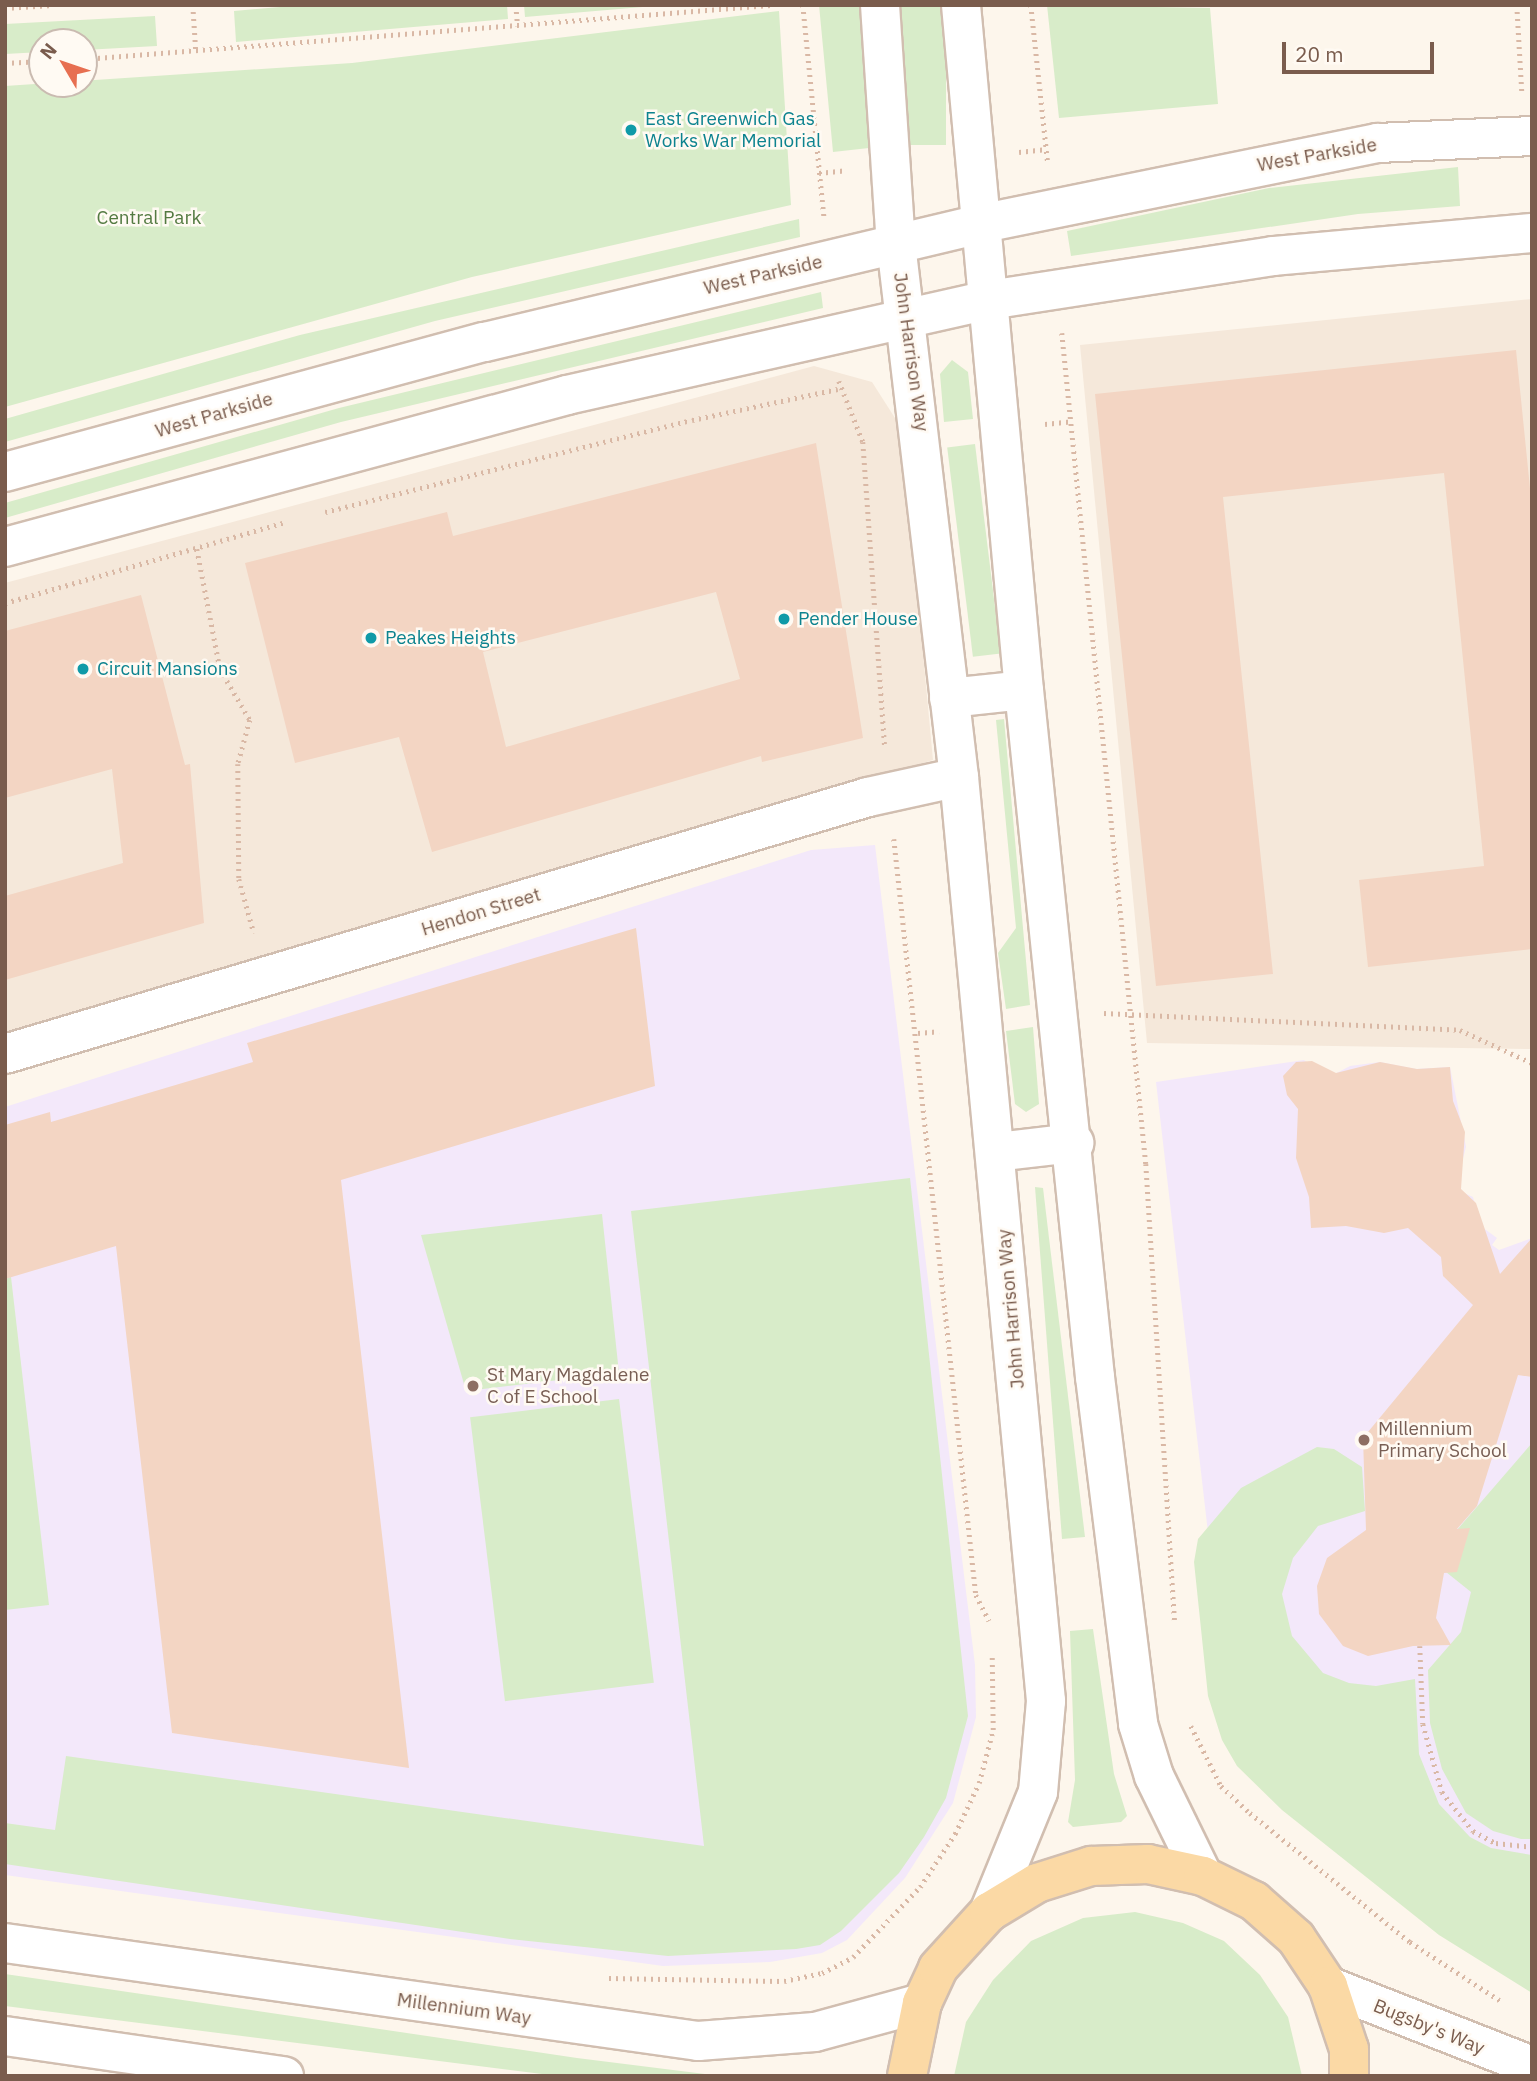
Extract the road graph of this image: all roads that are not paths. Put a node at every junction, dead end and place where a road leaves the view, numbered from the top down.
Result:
1 (880, 5) edge
2 (961, 5) edge
3 (1532, 135) edge
4 (984, 223) junction
5 (1532, 233) edge
6 (896, 244) junction
7 (989, 300) junction
8 (905, 319) junction
9 (5, 472) edge
10 (5, 547) edge
11 (1024, 690) junction
12 (948, 698) junction
13 (959, 777) junction
14 (5, 1054) edge
15 (1074, 1143) junction
16 (996, 1152) junction
17 (1203, 1876) junction
18 (989, 1912) junction
19 (5, 1943) edge
20 (1328, 1986) junction
21 (922, 2003) junction
22 (5, 2036) edge
23 (1532, 2066) edge
24 (284, 2076) edge
25 (907, 2076) edge
26 (1349, 2076) edge

1 - 6 street, John Harrison Way
2 - 4 street
3 - 4 street, West Parkside
4 - 6 street, West Parkside
4 - 7 street
5 - 7 street
6 - 8 street, John Harrison Way
6 - 9 street, West Parkside
7 - 8 street
7 - 11 street
8 - 10 street
8 - 12 street, John Harrison Way
11 - 12 street
11 - 15 street
12 - 13 street, John Harrison Way
13 - 14 street, Hendon Street
13 - 16 street, John Harrison Way
15 - 16 street
15 - 17 street
16 - 18 street, John Harrison Way
17 - 18 main road
17 - 20 main road
18 - 21 main road
19 - 21 street, Millennium Way
20 - 23 street, Bugsby's Way
20 - 26 main road
21 - 25 main road
22 - 24 street

